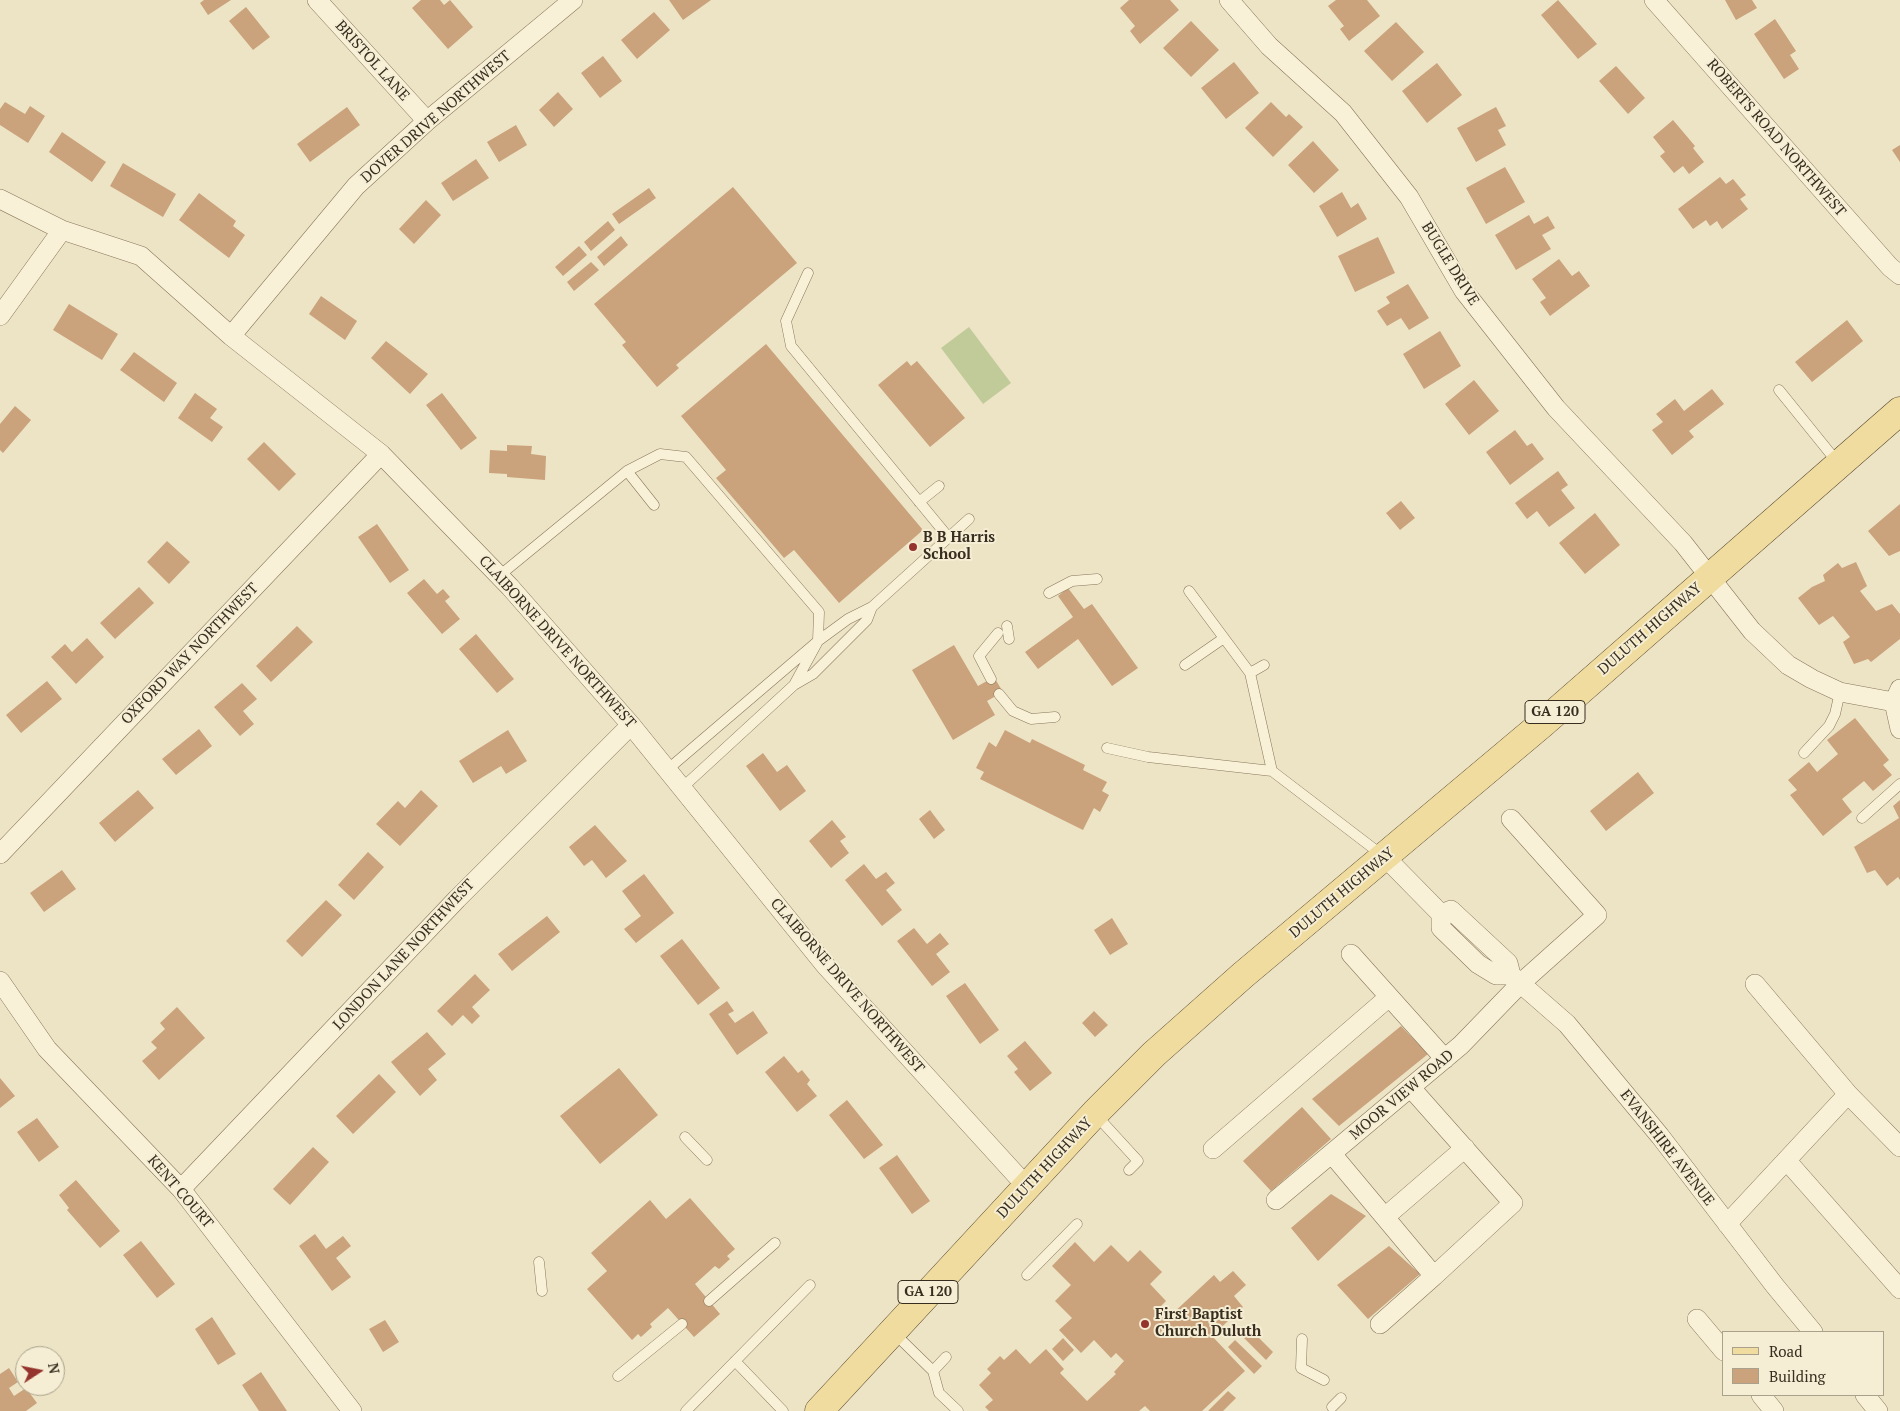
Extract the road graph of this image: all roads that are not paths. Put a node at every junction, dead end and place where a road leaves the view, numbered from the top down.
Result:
1 (317, 0) edge
2 (573, 0) edge
3 (1229, 0) edge
4 (1654, 0) edge
5 (427, 121) junction
6 (0, 199) edge
7 (62, 230) junction
8 (808, 273) dead end
9 (1900, 275) edge
10 (0, 316) edge
11 (231, 336) junction
12 (1779, 390) dead end
13 (1900, 411) edge
14 (381, 454) junction
15 (1838, 464) junction
16 (628, 471) junction
17 (939, 486) dead end
18 (919, 502) junction
19 (654, 505) dead end
20 (970, 519) dead end
21 (949, 538) junction
22 (499, 576) junction
23 (1709, 577) junction
24 (1097, 579) dead end
25 (1049, 593) dead end
26 (1192, 595) dead end
27 (872, 607) junction
28 (1007, 626) dead end
29 (998, 633) dead end
30 (1224, 638) junction
31 (1009, 639) dead end
32 (818, 641) junction
33 (1185, 665) dead end
34 (1264, 665) dead end
35 (1250, 673) junction
36 (991, 679) dead end
37 (794, 685) junction
38 (1840, 692) junction
39 (1000, 694) dead end
40 (1897, 696) edge
41 (1055, 717) dead end
42 (631, 725) junction
43 (1900, 729) edge
44 (1107, 748) dead end
45 (1804, 753) dead end
46 (668, 770) junction
47 (1272, 771) junction
48 (1900, 784) edge
49 (682, 788) junction
50 (1862, 818) dead end
51 (1511, 819) dead end
52 (0, 854) edge
53 (1385, 857) junction
54 (1440, 914) junction
55 (1476, 933) junction
56 (1462, 949) junction
57 (1351, 954) dead end
58 (1516, 979) junction
59 (0, 981) edge
60 (1755, 984) dead end
61 (1389, 997) junction
62 (1445, 1059) junction
63 (1411, 1088) junction
64 (1848, 1094) junction
65 (1095, 1113) junction
66 (685, 1137) dead end
67 (1900, 1147) edge
68 (1213, 1148) dead end
69 (1465, 1148) junction
70 (1332, 1154) junction
71 (707, 1160) dead end
72 (1787, 1162) junction
73 (1129, 1170) dead end
74 (1028, 1188) junction
75 (181, 1189) junction
76 (1276, 1200) dead end
77 (1385, 1217) junction
78 (1077, 1224) dead end
79 (1727, 1224) junction
80 (775, 1242) dead end
81 (539, 1262) dead end
82 (1027, 1275) dead end
83 (1434, 1276) junction
84 (810, 1285) dead end
85 (1900, 1289) edge
86 (542, 1291) dead end
87 (709, 1301) dead end
88 (1697, 1320) dead end
89 (682, 1324) dead end
90 (1380, 1324) dead end
91 (892, 1331) junction
92 (1812, 1331) edge
93 (1302, 1339) dead end
94 (1722, 1349) edge
95 (946, 1358) dead end
96 (734, 1361) junction
97 (933, 1371) junction
98 (618, 1376) dead end
99 (1324, 1380) dead end
100 (1762, 1396) edge
101 (1866, 1396) edge
102 (1341, 1398) dead end
103 (1332, 1407) dead end
104 (352, 1411) edge
105 (686, 1411) edge
106 (783, 1411) edge
107 (819, 1411) edge
108 (958, 1411) edge
109 (1774, 1411) edge
110 (1878, 1411) edge

1 - 5 street, BRISTOL LANE
2 - 5 street, DOVER DRIVE NORTHWEST
3 - 23 street, BUGLE DRIVE
4 - 9 street, ROBERTS ROAD NORTHWEST
5 - 11 street, DOVER DRIVE NORTHWEST
6 - 7 street, CLAIBORNE DRIVE NORTHWEST
7 - 10 street
7 - 11 street, CLAIBORNE DRIVE NORTHWEST
8 - 18 lane
11 - 14 street, CLAIBORNE DRIVE NORTHWEST
12 - 15 lane
13 - 15 main road, DULUTH HIGHWAY / GA 120
14 - 22 street, CLAIBORNE DRIVE NORTHWEST
14 - 52 street, OXFORD WAY NORTHWEST
15 - 23 main road, DULUTH HIGHWAY / GA 120
16 - 19 lane
16 - 22 lane
16 - 32 lane
17 - 18 lane
18 - 21 lane
20 - 21 lane
21 - 27 lane
22 - 42 street, CLAIBORNE DRIVE NORTHWEST
23 - 38 street, BUGLE DRIVE
23 - 53 main road, DULUTH HIGHWAY / GA 120
24 - 25 lane
26 - 30 lane
27 - 32 lane
27 - 37 lane
28 - 31 lane
29 - 36 lane
30 - 33 lane
30 - 35 lane
32 - 37 lane
32 - 46 lane
34 - 35 lane
35 - 47 lane
37 - 49 lane
38 - 40 street, BUGLE DRIVE
38 - 45 lane
39 - 41 lane
40 - 43 street
42 - 46 street, CLAIBORNE DRIVE NORTHWEST
42 - 75 street, LONDON LANE NORTHWEST
44 - 47 lane
46 - 49 street, CLAIBORNE DRIVE NORTHWEST
47 - 53 lane
48 - 50 lane
49 - 74 street, CLAIBORNE DRIVE NORTHWEST
51 - 58 street, MOOR VIEW ROAD
53 - 54 street, EVANSHIRE AVENUE
53 - 65 main road, DULUTH HIGHWAY / GA 120
54 - 55 street, EVANSHIRE AVENUE
54 - 56 street, EVANSHIRE AVENUE
55 - 56 street
55 - 58 street, EVANSHIRE AVENUE
56 - 58 street, EVANSHIRE AVENUE
57 - 61 street
58 - 62 street, MOOR VIEW ROAD
58 - 79 street, EVANSHIRE AVENUE
59 - 75 street, KENT COURT
60 - 64 street
61 - 62 street
61 - 68 street
62 - 63 street, MOOR VIEW ROAD
63 - 69 street
63 - 70 street, MOOR VIEW ROAD
64 - 67 street
64 - 72 street
65 - 73 lane
65 - 74 main road, DULUTH HIGHWAY / GA 120
66 - 71 lane
69 - 77 street
69 - 83 street
70 - 76 street, MOOR VIEW ROAD
70 - 77 street
72 - 79 street
72 - 85 street
74 - 91 main road, DULUTH HIGHWAY / GA 120
75 - 104 street, KENT COURT
77 - 83 street
78 - 82 lane
79 - 92 street, EVANSHIRE AVENUE
80 - 87 lane
81 - 86 lane
83 - 90 street
84 - 96 lane
88 - 94 street
89 - 98 lane
91 - 97 lane
91 - 107 main road, DULUTH HIGHWAY / GA 120
93 - 99 lane
95 - 97 lane
96 - 105 lane
96 - 106 lane
97 - 108 lane
100 - 109 street
101 - 110 street
102 - 103 lane

